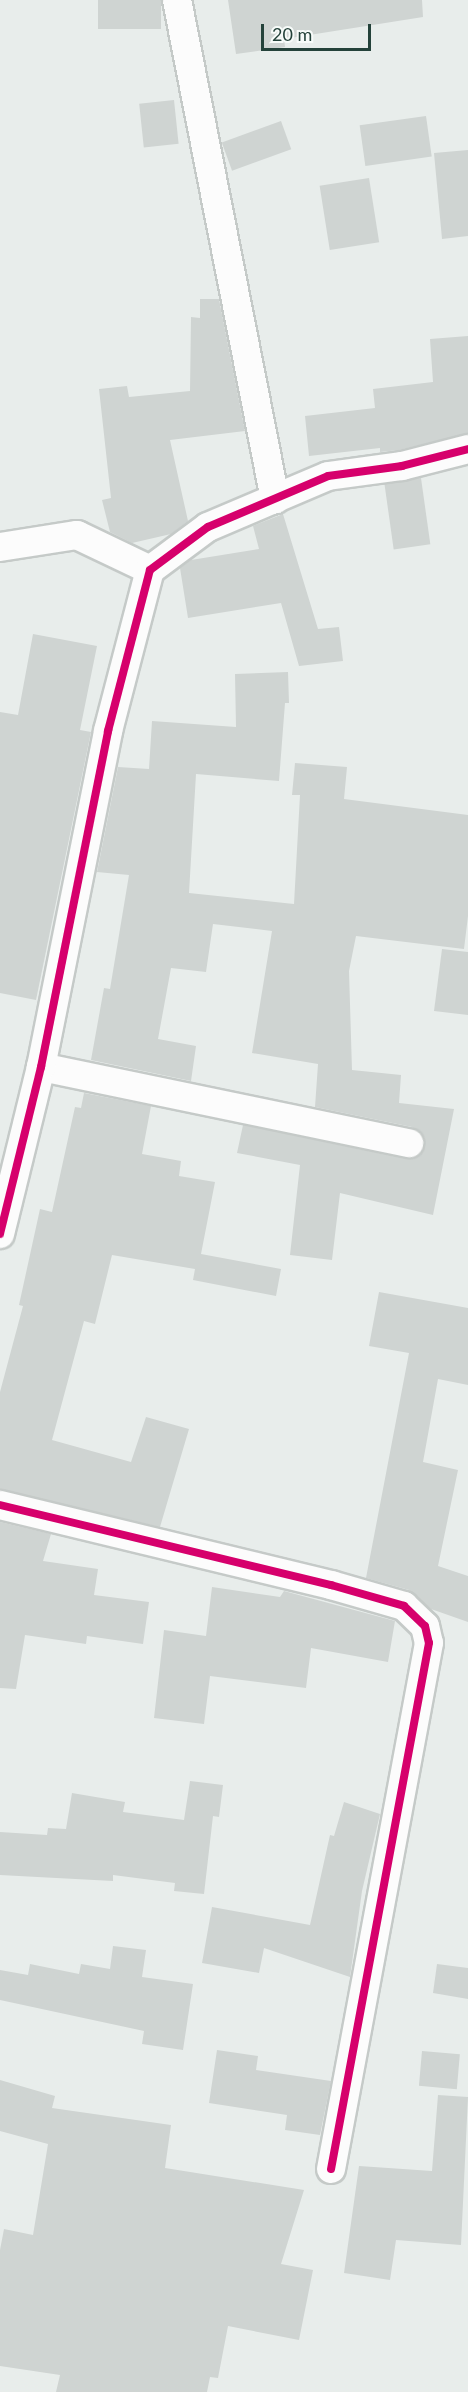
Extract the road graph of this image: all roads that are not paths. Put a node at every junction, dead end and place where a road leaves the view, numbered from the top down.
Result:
1 (177, 0) edge
2 (468, 449) edge
3 (275, 499) junction
4 (0, 546) edge
5 (150, 570) junction
6 (41, 1067) junction
7 (409, 1143) dead end
8 (0, 1234) edge
9 (0, 1505) edge
10 (331, 2169) dead end

1 - 3 street
2 - 3 street
3 - 5 street
4 - 5 street
5 - 6 street
6 - 7 street
6 - 8 street
9 - 10 street

